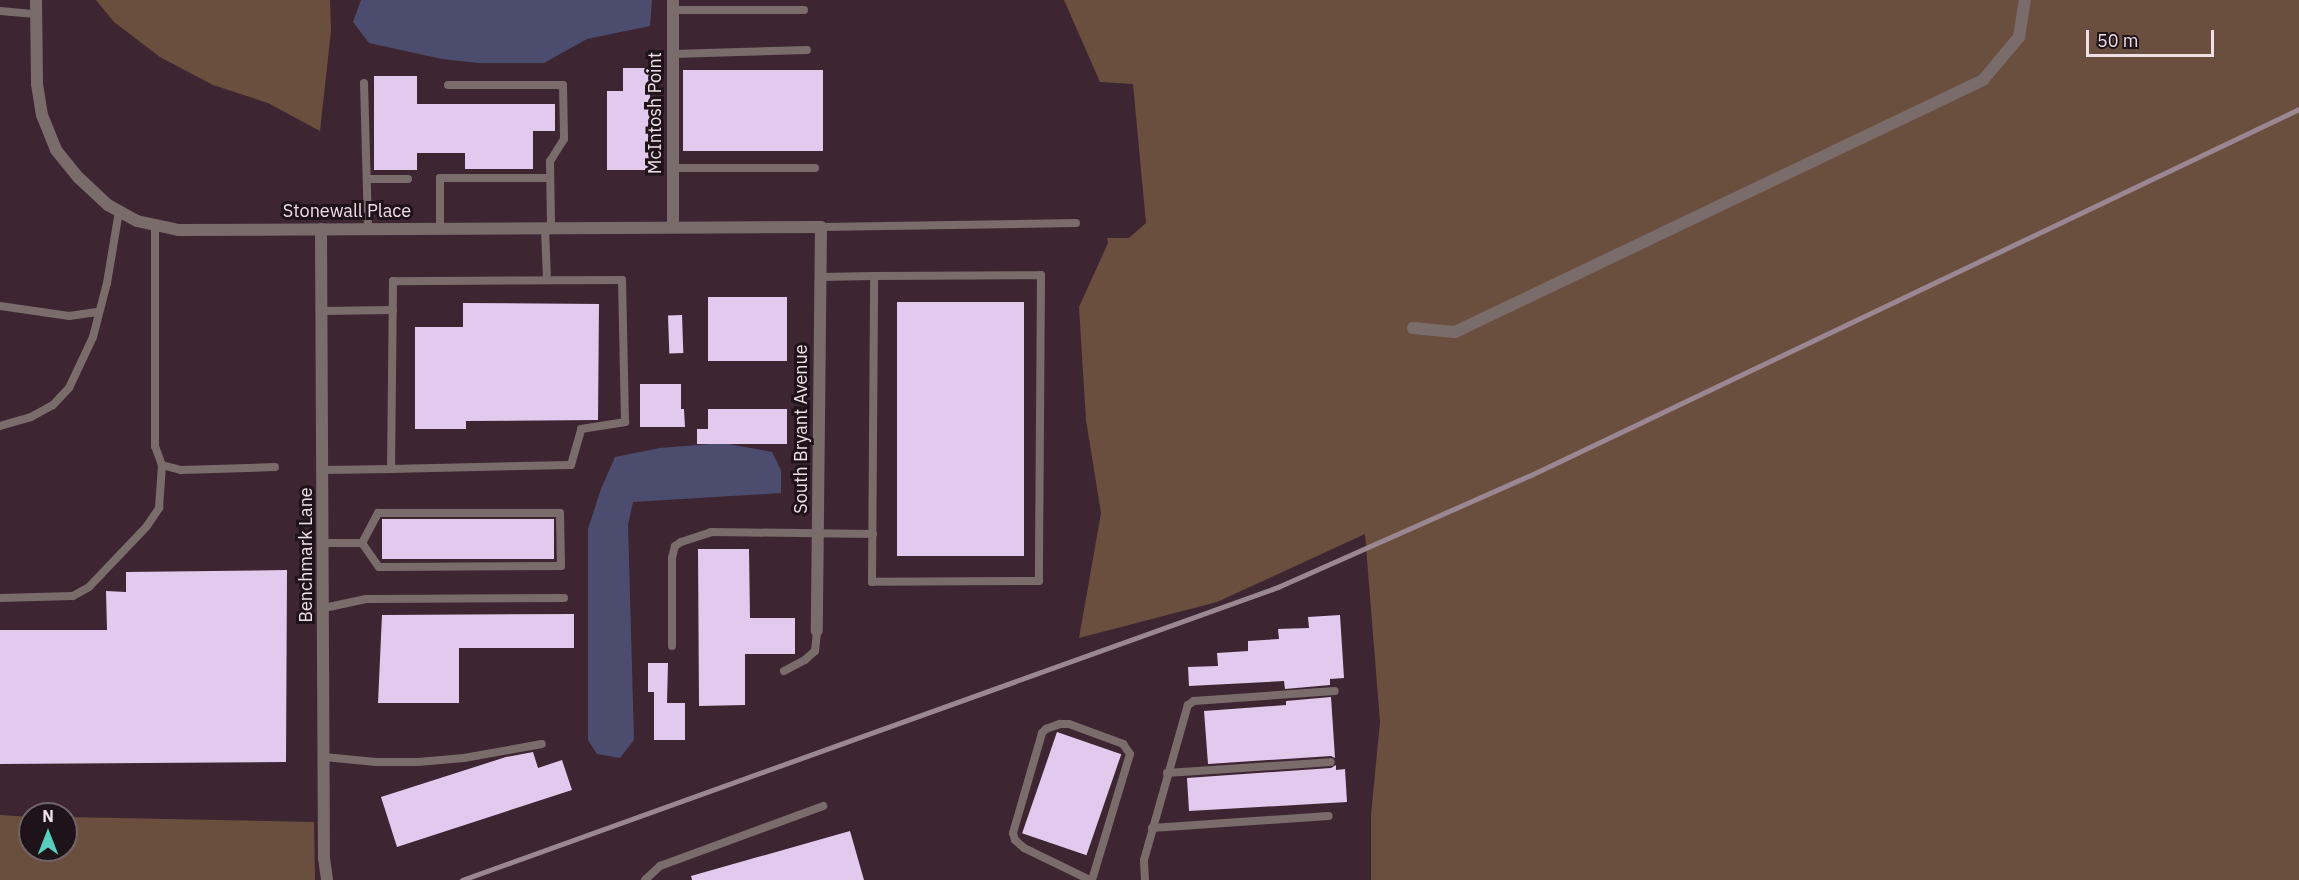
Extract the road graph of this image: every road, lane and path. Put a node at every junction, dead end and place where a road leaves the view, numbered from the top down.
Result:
1 (36, 0) edge
2 (2025, 0) edge
3 (673, 5) edge
4 (804, 10) dead end
5 (0, 11) edge
6 (36, 14) junction
7 (807, 50) dead end
8 (673, 54) junction
9 (364, 83) dead end
10 (448, 85) dead end
11 (673, 168) junction
12 (815, 168) dead end
13 (550, 178) junction
14 (367, 179) junction
15 (408, 179) dead end
16 (119, 211) junction
17 (1076, 223) dead end
18 (155, 225) junction
19 (673, 226) junction
20 (821, 227) junction
21 (440, 228) junction
22 (548, 228) junction
23 (321, 229) junction
24 (368, 229) junction
25 (874, 276) junction
26 (820, 277) junction
27 (547, 280) junction
28 (0, 306) edge
29 (393, 310) junction
30 (322, 311) junction
31 (99, 312) junction
32 (1413, 328) dead end
33 (0, 426) edge
34 (162, 465) junction
35 (275, 467) dead end
36 (391, 469) junction
37 (324, 470) junction
38 (873, 534) junction
39 (818, 535) junction
40 (324, 543) junction
41 (362, 543) junction
42 (0, 598) edge
43 (564, 598) dead end
44 (324, 608) junction
45 (817, 631) joint
46 (672, 646) dead end
47 (784, 671) dead end
48 (1335, 691) dead end
49 (542, 744) dead end
50 (324, 757) junction
51 (1331, 762) dead end
52 (1167, 773) junction
53 (823, 806) dead end
54 (1329, 816) dead end
55 (1152, 828) junction
56 (327, 880) edge
57 (645, 880) edge
58 (1091, 880) edge
59 (1145, 880) edge

1 - 6 street, Stonewall Place
2 - 32 street
3 - 4 lane
3 - 8 street, McIntosh Point
5 - 6 lane
6 - 16 street, Stonewall Place
7 - 8 lane
8 - 11 street, McIntosh Point
9 - 14 lane
10 - 13 lane
11 - 12 lane
11 - 19 street, McIntosh Point
13 - 21 lane
13 - 22 lane
14 - 15 lane
14 - 24 lane
16 - 18 street, Stonewall Place
16 - 31 lane
17 - 20 lane
18 - 23 street, Stonewall Place
18 - 34 lane
19 - 20 street, Stonewall Place
19 - 22 street, Stonewall Place
20 - 26 street, South Bryant Avenue
21 - 22 street, Stonewall Place
21 - 24 street, Stonewall Place
22 - 27 lane
23 - 24 street, Stonewall Place
23 - 30 street, Benchmark Lane
25 - 26 lane
25 - 38 lane
25 - 38 lane
26 - 39 street, South Bryant Avenue
27 - 29 lane
27 - 36 lane
28 - 31 lane
29 - 30 lane
29 - 36 lane
30 - 37 street, Benchmark Lane
31 - 33 lane
34 - 35 lane
34 - 42 lane
36 - 37 lane
37 - 40 street, Benchmark Lane
38 - 39 lane
39 - 45 street, South Bryant Avenue
39 - 46 lane
40 - 41 lane
40 - 44 street, Benchmark Lane
41 - 41 lane
43 - 44 lane
44 - 50 street, Benchmark Lane
45 - 47 lane
48 - 52 lane
49 - 50 lane
50 - 56 street, Benchmark Lane
51 - 52 lane
52 - 55 lane
53 - 57 lane
54 - 55 lane
55 - 59 lane
58 - 58 lane

